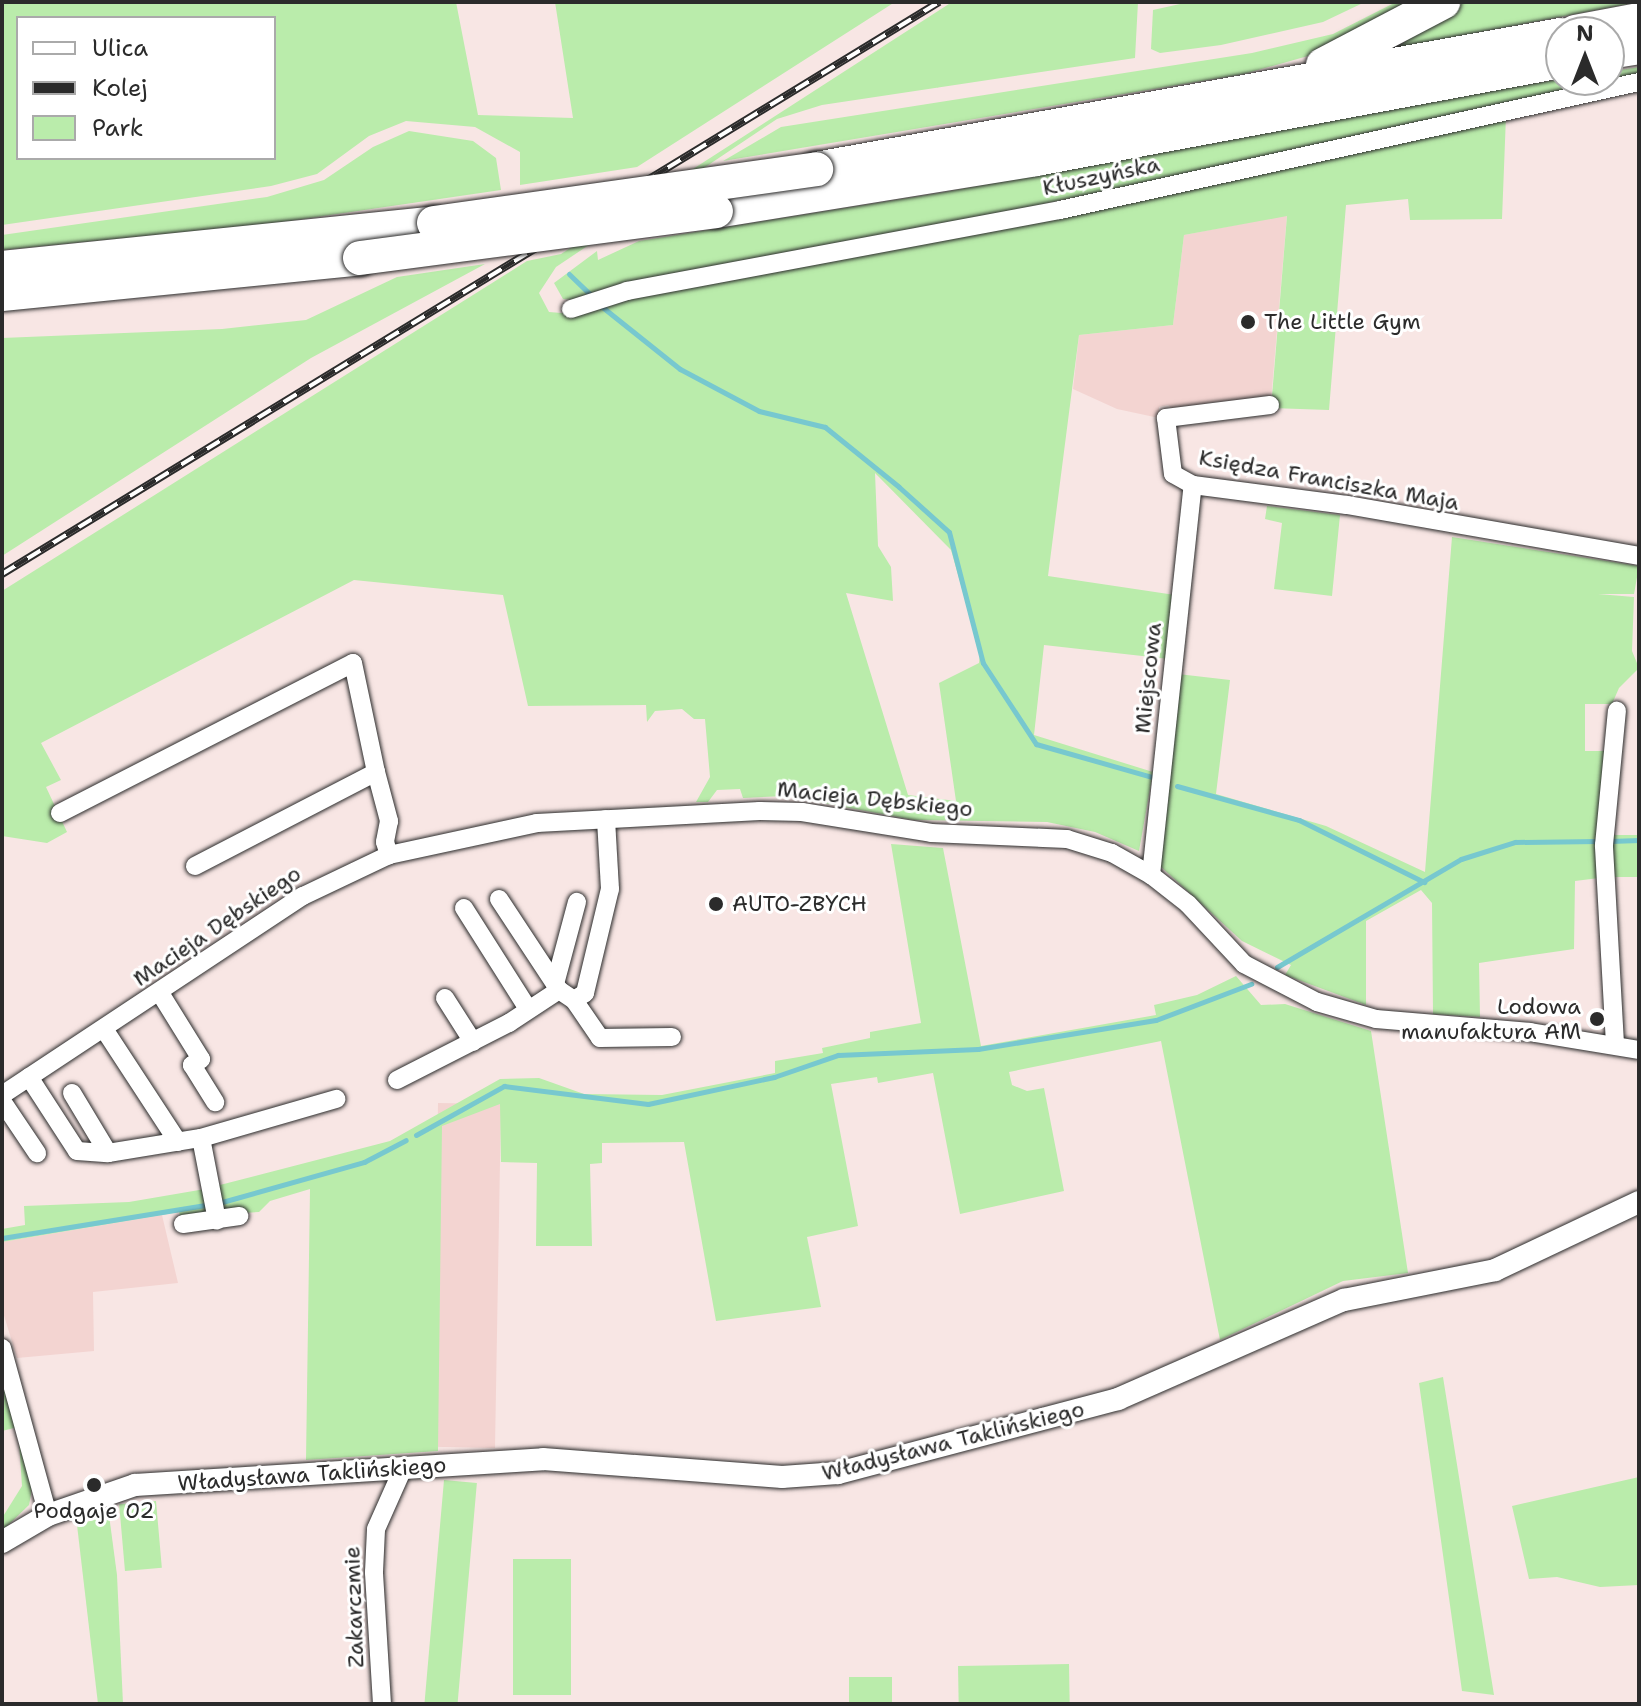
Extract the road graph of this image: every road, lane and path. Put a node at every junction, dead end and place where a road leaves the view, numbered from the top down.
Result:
1 (1443, 2) edge
2 (1545, 38) edge
3 (1545, 64) edge
4 (1639, 82) edge
5 (1235, 95) junction
6 (2, 268) edge
7 (2, 294) edge
8 (571, 309) dead end
9 (1270, 405) dead end
10 (1193, 485) junction
11 (1639, 556) edge
12 (1617, 711) dead end
13 (376, 772) junction
14 (60, 813) dead end
15 (606, 819) junction
16 (389, 855) junction
17 (195, 866) dead end
18 (1151, 875) junction
19 (499, 899) dead end
20 (577, 902) dead end
21 (464, 908) dead end
22 (563, 991) junction
23 (160, 993) junction
24 (445, 998) dead end
25 (528, 1009) junction
26 (104, 1029) junction
27 (672, 1037) dead end
28 (473, 1042) junction
29 (1615, 1044) junction
30 (1639, 1050) edge
31 (29, 1077) junction
32 (397, 1080) dead end
33 (72, 1093) dead end
34 (2, 1098) edge
35 (336, 1099) dead end
36 (215, 1102) dead end
37 (201, 1138) junction
38 (178, 1142) junction
39 (37, 1153) dead end
40 (108, 1153) junction
41 (1639, 1202) edge
42 (239, 1216) dead end
43 (217, 1220) junction
44 (183, 1224) dead end
45 (2, 1348) edge
46 (404, 1466) junction
47 (48, 1515) junction
48 (2, 1542) edge
49 (382, 1704) edge

1 - 5 highway
2 - 5 highway
3 - 7 highway, bridge
4 - 8 street, Kłuszyńska
5 - 6 highway, bridge
9 - 10 street, Księdza Franciszka Maja
10 - 11 street, Księdza Franciszka Maja
10 - 18 street, Miejscowa
12 - 29 street
13 - 14 street
13 - 16 street
13 - 17 street
15 - 16 street, Macieja Dębskiego
15 - 18 street, Macieja Dębskiego
15 - 22 street
16 - 23 street, Macieja Dębskiego
18 - 29 street, Macieja Dębskiego
19 - 22 street
20 - 22 street
21 - 25 street
22 - 25 street
22 - 27 street
23 - 26 street, Macieja Dębskiego
23 - 36 street
24 - 28 street
25 - 28 street
26 - 31 street, Macieja Dębskiego
26 - 38 street
28 - 32 street
29 - 30 street, Macieja Dębskiego
31 - 34 street, Macieja Dębskiego
31 - 40 street
33 - 40 street
34 - 39 street
35 - 37 street
37 - 38 street
37 - 43 street
38 - 40 street
41 - 46 street, Władysława Taklińskiego
42 - 43 street
43 - 44 street
45 - 47 street
46 - 47 street, Władysława Taklińskiego
46 - 49 street, Zakarczmie
47 - 48 street, Władysława Taklińskiego

